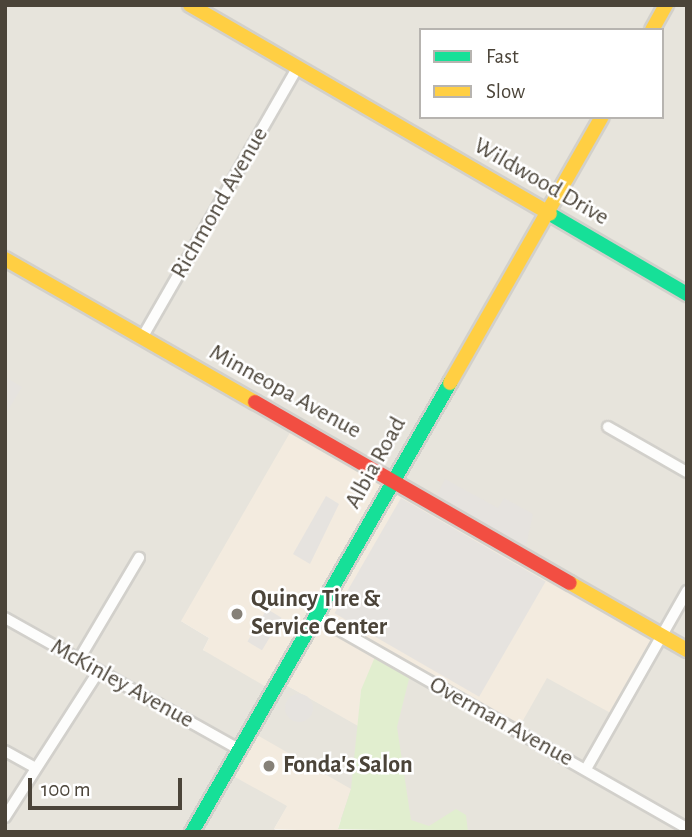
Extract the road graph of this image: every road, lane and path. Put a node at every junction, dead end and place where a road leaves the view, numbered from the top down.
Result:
1 (190, 5) edge
2 (666, 5) edge
3 (653, 28) edge
4 (298, 68) junction
5 (601, 119) edge
6 (545, 210) junction
7 (5, 259) edge
8 (687, 294) edge
9 (142, 338) junction
10 (608, 427) dead end
11 (687, 472) edge
12 (393, 479) junction
13 (139, 558) dead end
14 (687, 591) edge
15 (315, 616) junction
16 (5, 618) edge
17 (661, 635) junction
18 (687, 650) edge
19 (78, 661) junction
20 (98, 672) junction
21 (240, 750) junction
22 (5, 751) edge
23 (34, 767) junction
24 (586, 769) junction
25 (5, 817) edge
26 (687, 828) edge
27 (192, 832) edge

1 - 4 street, Wildwood Drive
2 - 3 street
4 - 6 street, Wildwood Drive
4 - 9 street, Richmond Avenue
5 - 6 street, Albia Road
6 - 8 street, Wildwood Drive
6 - 12 street, Albia Road
7 - 9 street, Minneopa Avenue
9 - 12 street, Minneopa Avenue
10 - 11 street
12 - 15 street, Albia Road
12 - 17 street, Minneopa Avenue
13 - 19 street
14 - 17 street
15 - 21 street, Albia Road
15 - 24 street, Overman Avenue
16 - 19 street, McKinley Avenue
17 - 18 street, Minneopa Avenue
17 - 24 street
19 - 20 street, McKinley Avenue
20 - 21 street, McKinley Avenue
20 - 23 street
21 - 27 street, Albia Road
22 - 23 street
23 - 25 street
24 - 26 street, Overman Avenue

